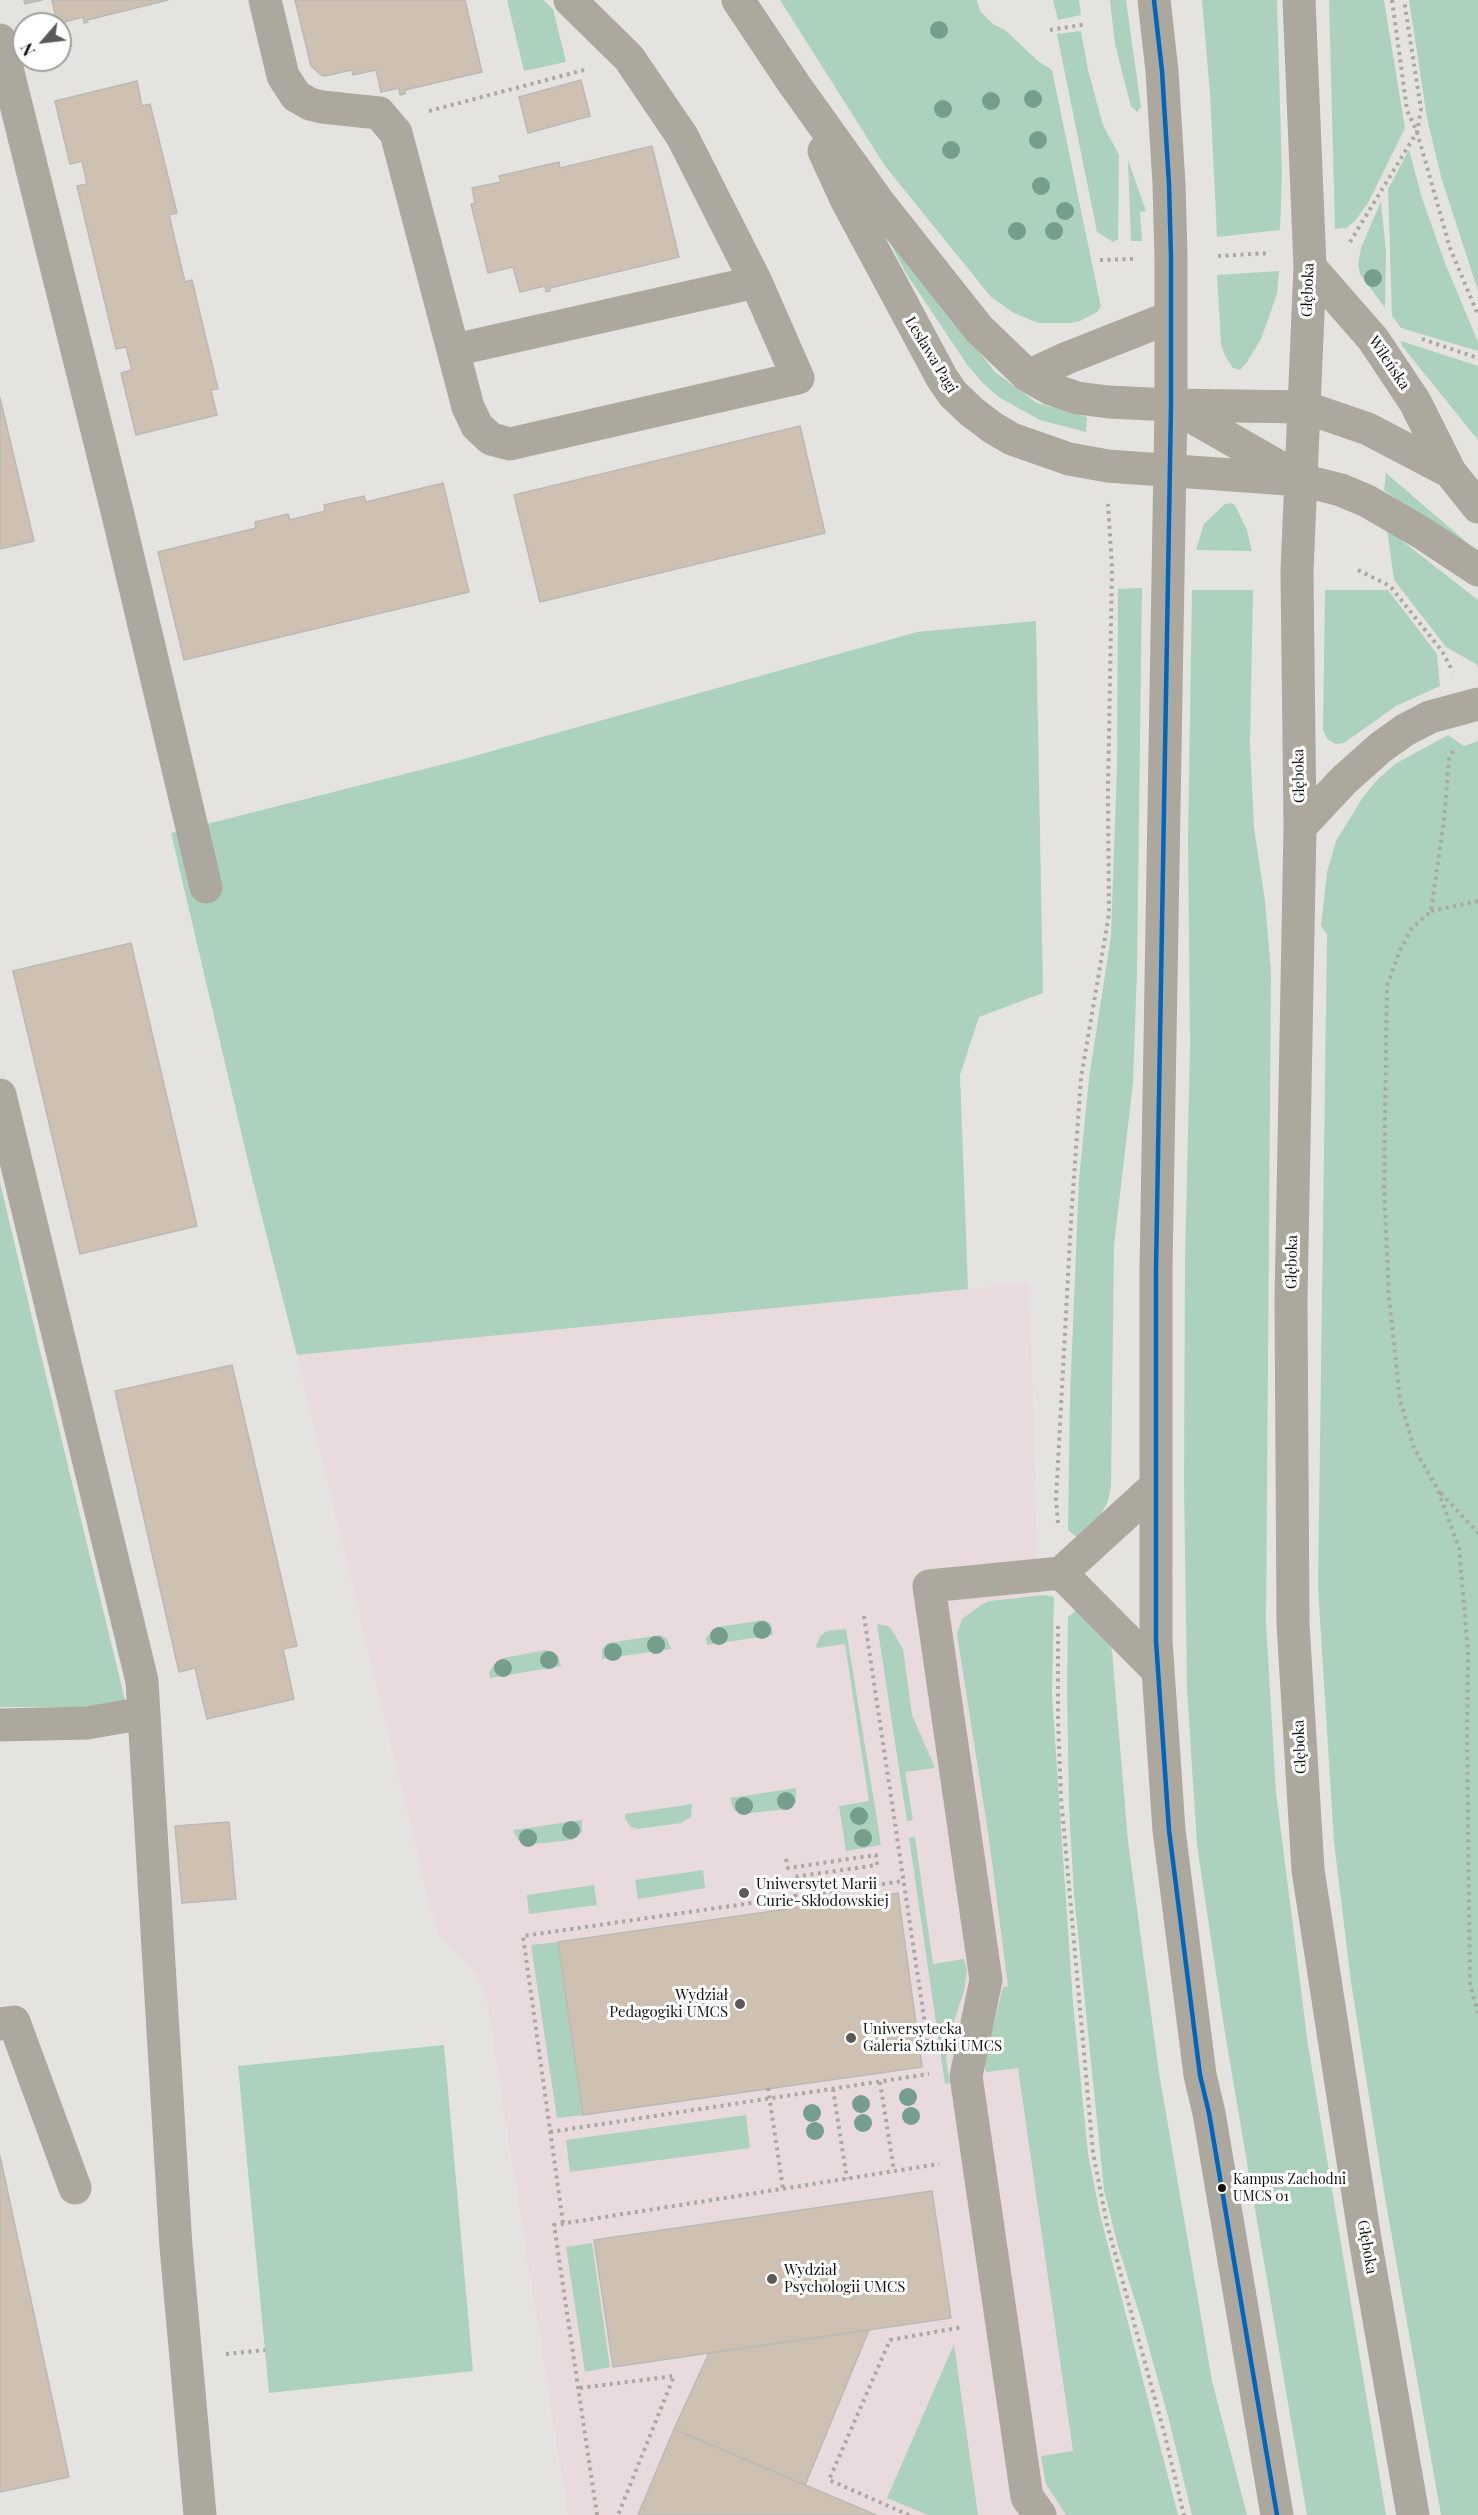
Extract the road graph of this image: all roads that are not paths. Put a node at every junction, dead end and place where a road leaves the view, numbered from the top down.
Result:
1 (265, 0) edge
2 (570, 0) edge
3 (738, 0) edge
4 (1154, 0) edge
5 (1299, 0) edge
6 (0, 40) edge
7 (794, 84) junction
8 (1310, 267) junction
9 (756, 282) junction
10 (1171, 317) junction
11 (454, 350) junction
12 (1028, 376) junction
13 (1171, 405) junction
14 (1304, 407) junction
15 (1169, 471) junction
16 (1450, 472) junction
17 (1301, 480) junction
18 (1478, 507) edge
19 (1478, 570) edge
20 (1468, 692) edge
21 (1300, 826) junction
22 (206, 887) dead end
23 (0, 1095) edge
24 (1156, 1486) junction
25 (1061, 1573) junction
26 (1158, 1671) junction
27 (144, 1713) junction
28 (0, 1725) edge
29 (0, 2024) edge
30 (75, 2188) dead end
31 (200, 2515) edge
32 (1040, 2515) edge
33 (1277, 2515) edge
34 (1413, 2515) edge

1 - 11 street
2 - 9 street
3 - 7 street, Lesława Pagi
4 - 10 street
5 - 8 street, Głęboka
6 - 22 street
7 - 12 street, Lesława Pagi
7 - 15 street, Lesława Pagi
8 - 14 street, Głęboka
8 - 16 street, Wileńska
9 - 11 street
9 - 11 street
10 - 12 street
10 - 13 street
12 - 13 street, Lesława Pagi
13 - 14 street, Lesława Pagi
13 - 15 street
13 - 17 street
14 - 16 street, Wileńska
14 - 17 street, Głęboka
15 - 17 street, Lesława Pagi
15 - 24 street
16 - 18 street, Wileńska
17 - 19 street
17 - 21 street, Głęboka
20 - 21 street
21 - 34 street, Głęboka
23 - 27 street
24 - 25 street
24 - 26 street
25 - 26 street
25 - 32 street
26 - 33 street
27 - 28 street
27 - 31 street
29 - 30 street

